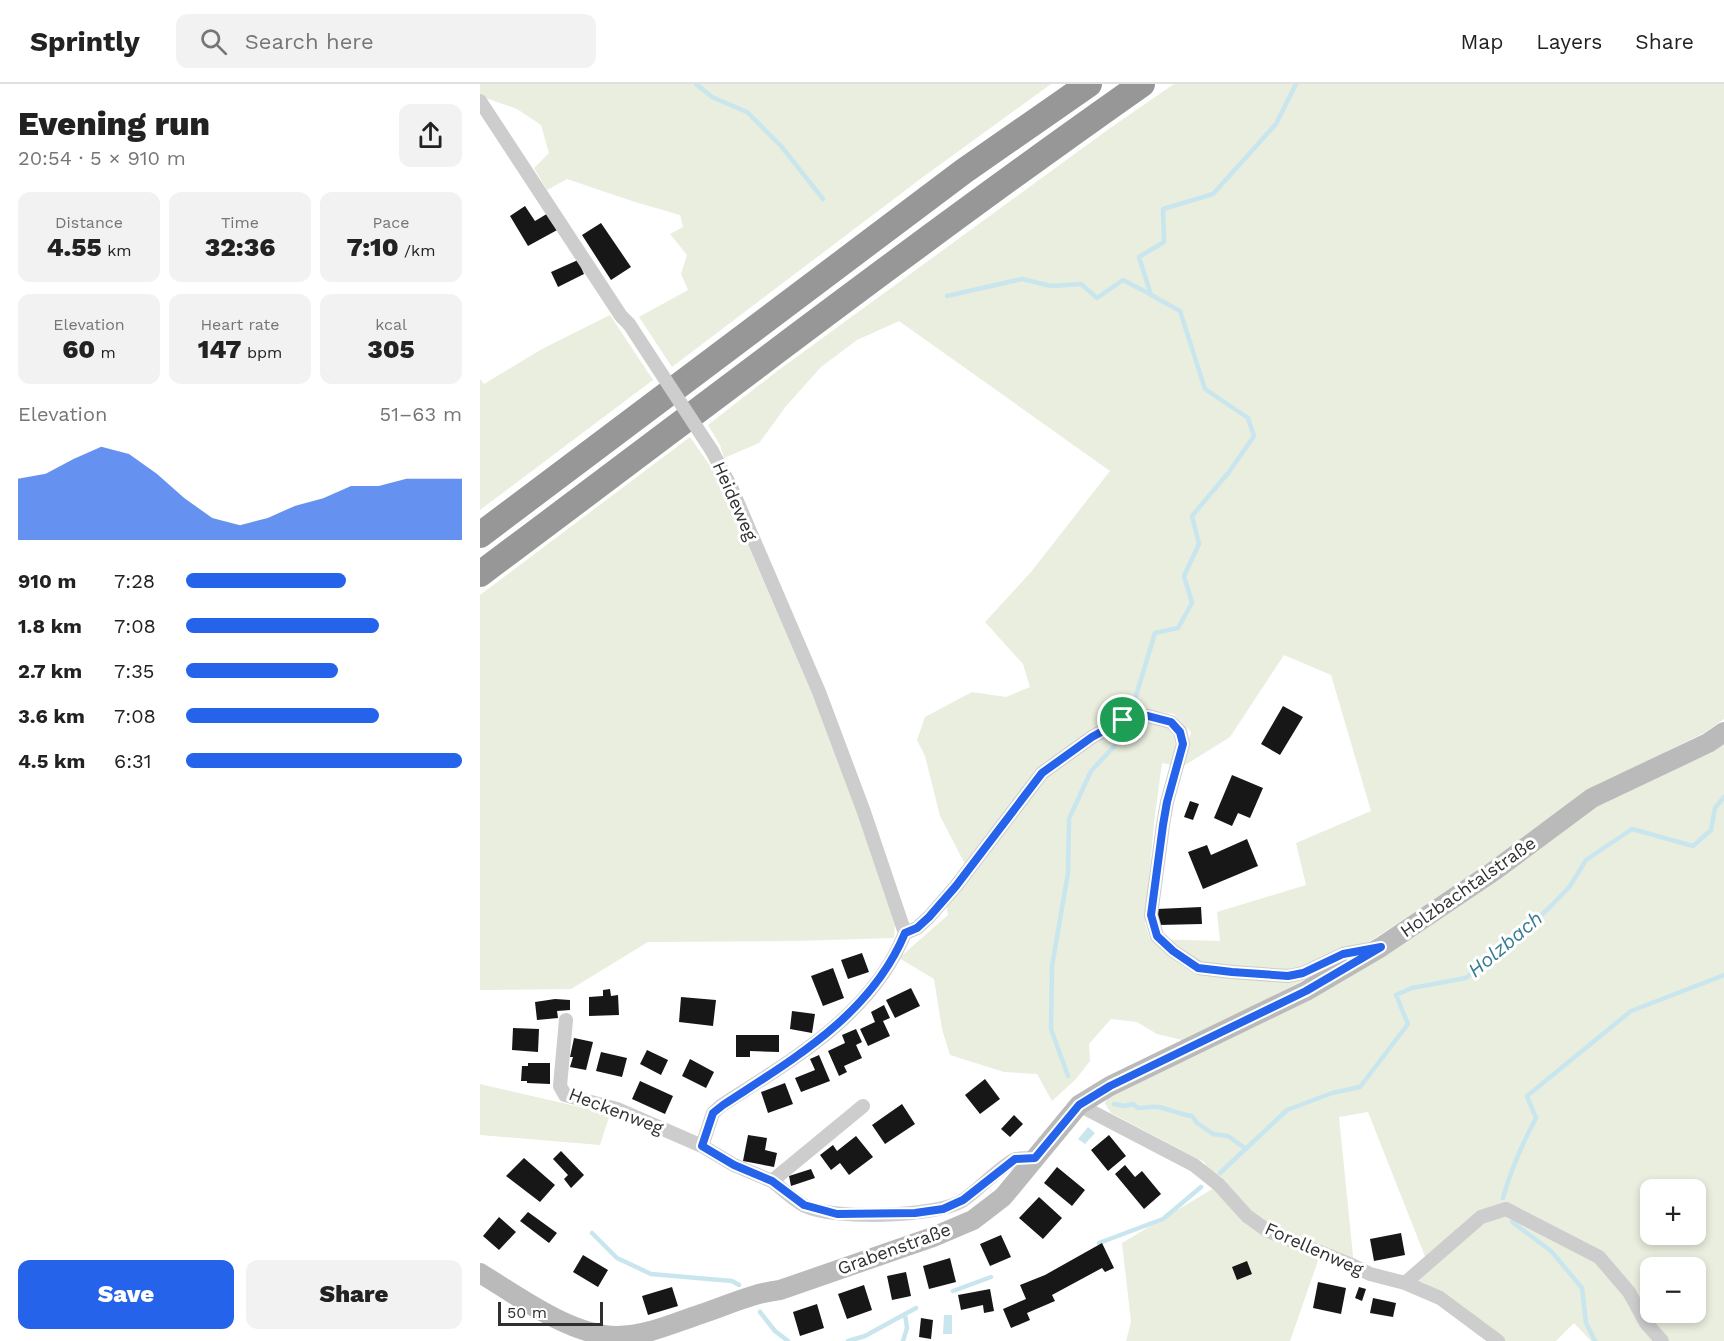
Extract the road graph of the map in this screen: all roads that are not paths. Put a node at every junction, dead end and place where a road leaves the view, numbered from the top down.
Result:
1 (1089, 84) edge
2 (1142, 84) edge
3 (480, 101) edge
4 (480, 535) edge
5 (480, 574) edge
6 (1724, 732) edge
7 (903, 938) junction
8 (1381, 947) junction
9 (566, 1020) dead end
10 (1079, 1105) junction
11 (863, 1106) dead end
12 (702, 1146) junction
13 (1035, 1158) junction
14 (772, 1181) junction
15 (480, 1273) edge
16 (1405, 1283) junction
17 (1498, 1341) edge
18 (1662, 1341) edge

1 - 4 highway
2 - 5 highway
3 - 7 street, Heideweg, bridge
6 - 8 street, Holzbachtalstraße
7 - 8 street
7 - 12 street
8 - 10 street, Holzbachtalstraße
9 - 12 street, Heckenweg
10 - 13 street, Holzbachtalstraße
10 - 16 street, Forellenweg
11 - 14 street
12 - 14 street, Heckenweg
13 - 14 street, Heckenweg
13 - 15 street, Grabenstraße
16 - 17 street, Forellenweg
16 - 18 street

